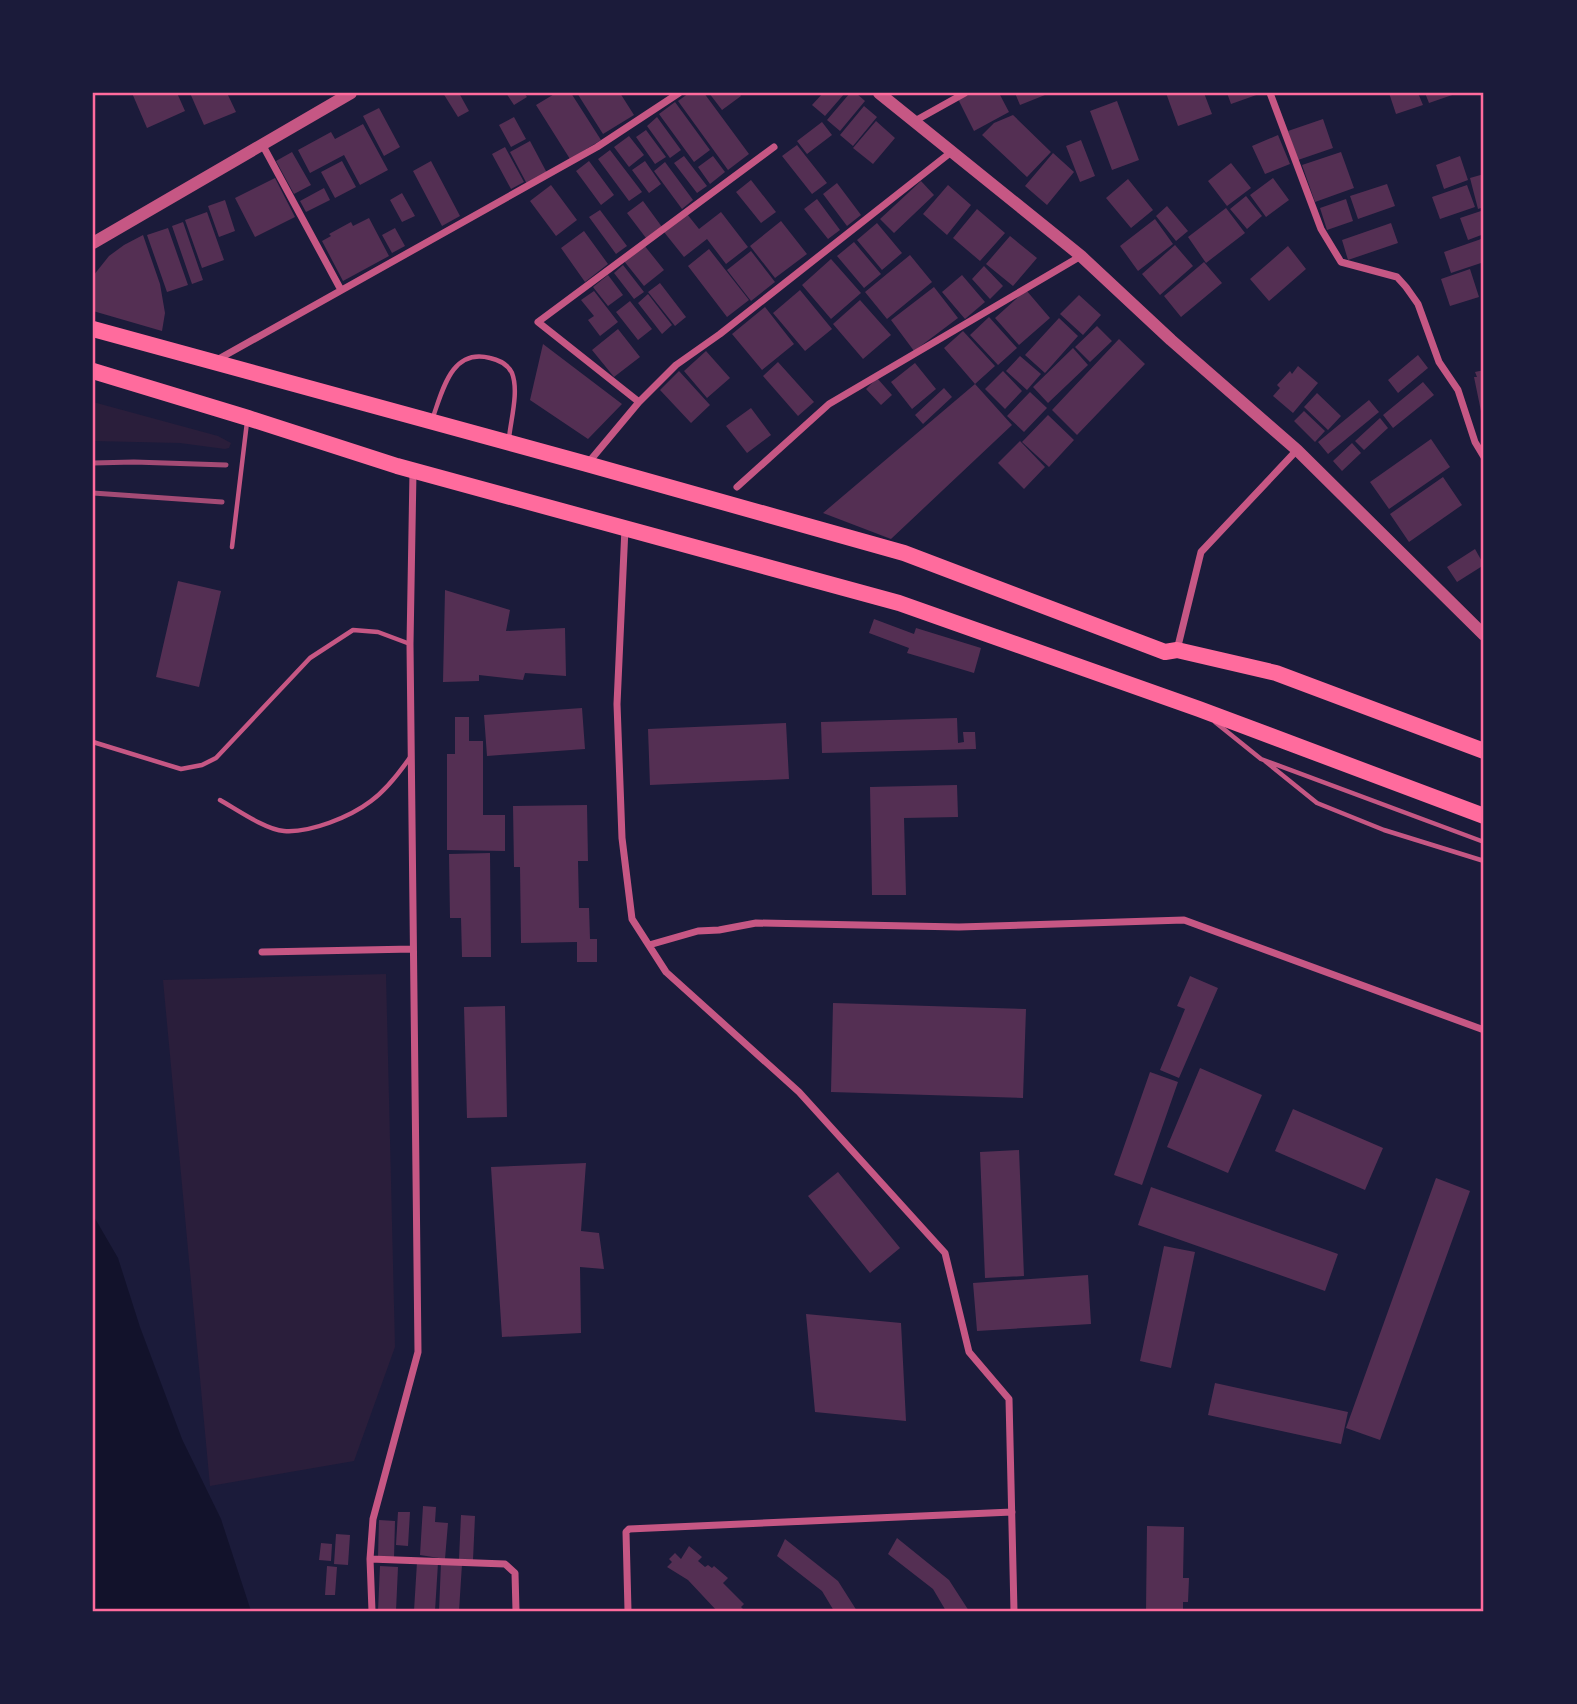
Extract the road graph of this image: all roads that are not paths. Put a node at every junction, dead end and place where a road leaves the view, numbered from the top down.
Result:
1 (351, 93) edge
2 (679, 93) edge
3 (878, 93) edge
4 (965, 93) edge
5 (1270, 93) edge
6 (913, 122) junction
7 (262, 144) junction
8 (774, 147) dead end
9 (950, 153) junction
10 (93, 243) edge
11 (1081, 256) junction
12 (341, 290) junction
13 (93, 329) edge
14 (215, 362) junction
15 (93, 371) edge
16 (639, 402) junction
17 (248, 418) junction
18 (432, 421) junction
19 (508, 442) junction
20 (1297, 450) junction
21 (1484, 457) edge
22 (587, 464) junction
23 (413, 471) junction
24 (737, 486) dead end
25 (625, 528) junction
26 (232, 547) dead end
27 (1484, 635) edge
28 (410, 644) junction
29 (1177, 650) junction
30 (1199, 709) junction
31 (93, 742) edge
32 (1484, 751) edge
33 (411, 755) junction
34 (1261, 758) junction
35 (220, 800) dead end
36 (1484, 816) edge
37 (1484, 842) edge
38 (1484, 861) edge
39 (649, 945) junction
40 (412, 949) junction
41 (262, 952) dead end
42 (1484, 1030) edge
43 (1012, 1513) junction
44 (370, 1559) junction
45 (372, 1611) edge
46 (516, 1611) edge
47 (628, 1611) edge
48 (1014, 1611) edge

1 - 7 street
2 - 12 street
3 - 6 street
4 - 6 street
5 - 21 street
6 - 9 street
7 - 10 street
7 - 12 street
8 - 16 street
9 - 11 street
9 - 16 street
11 - 20 street
11 - 24 street
12 - 14 street
13 - 14 main road
14 - 18 main road
15 - 17 main road
16 - 22 street
17 - 23 main road
17 - 26 lane
18 - 19 main road
18 - 19 lane
19 - 22 main road
20 - 27 street
20 - 29 street
22 - 29 main road
23 - 25 main road
23 - 28 street
25 - 30 main road
25 - 39 street
28 - 31 lane
28 - 33 street
29 - 32 main road
30 - 34 lane
30 - 36 main road
33 - 35 lane
33 - 40 street
34 - 37 lane
34 - 38 lane
39 - 42 street
39 - 43 street
40 - 41 street
40 - 44 street
43 - 47 street
43 - 48 street
44 - 45 street
44 - 46 street

